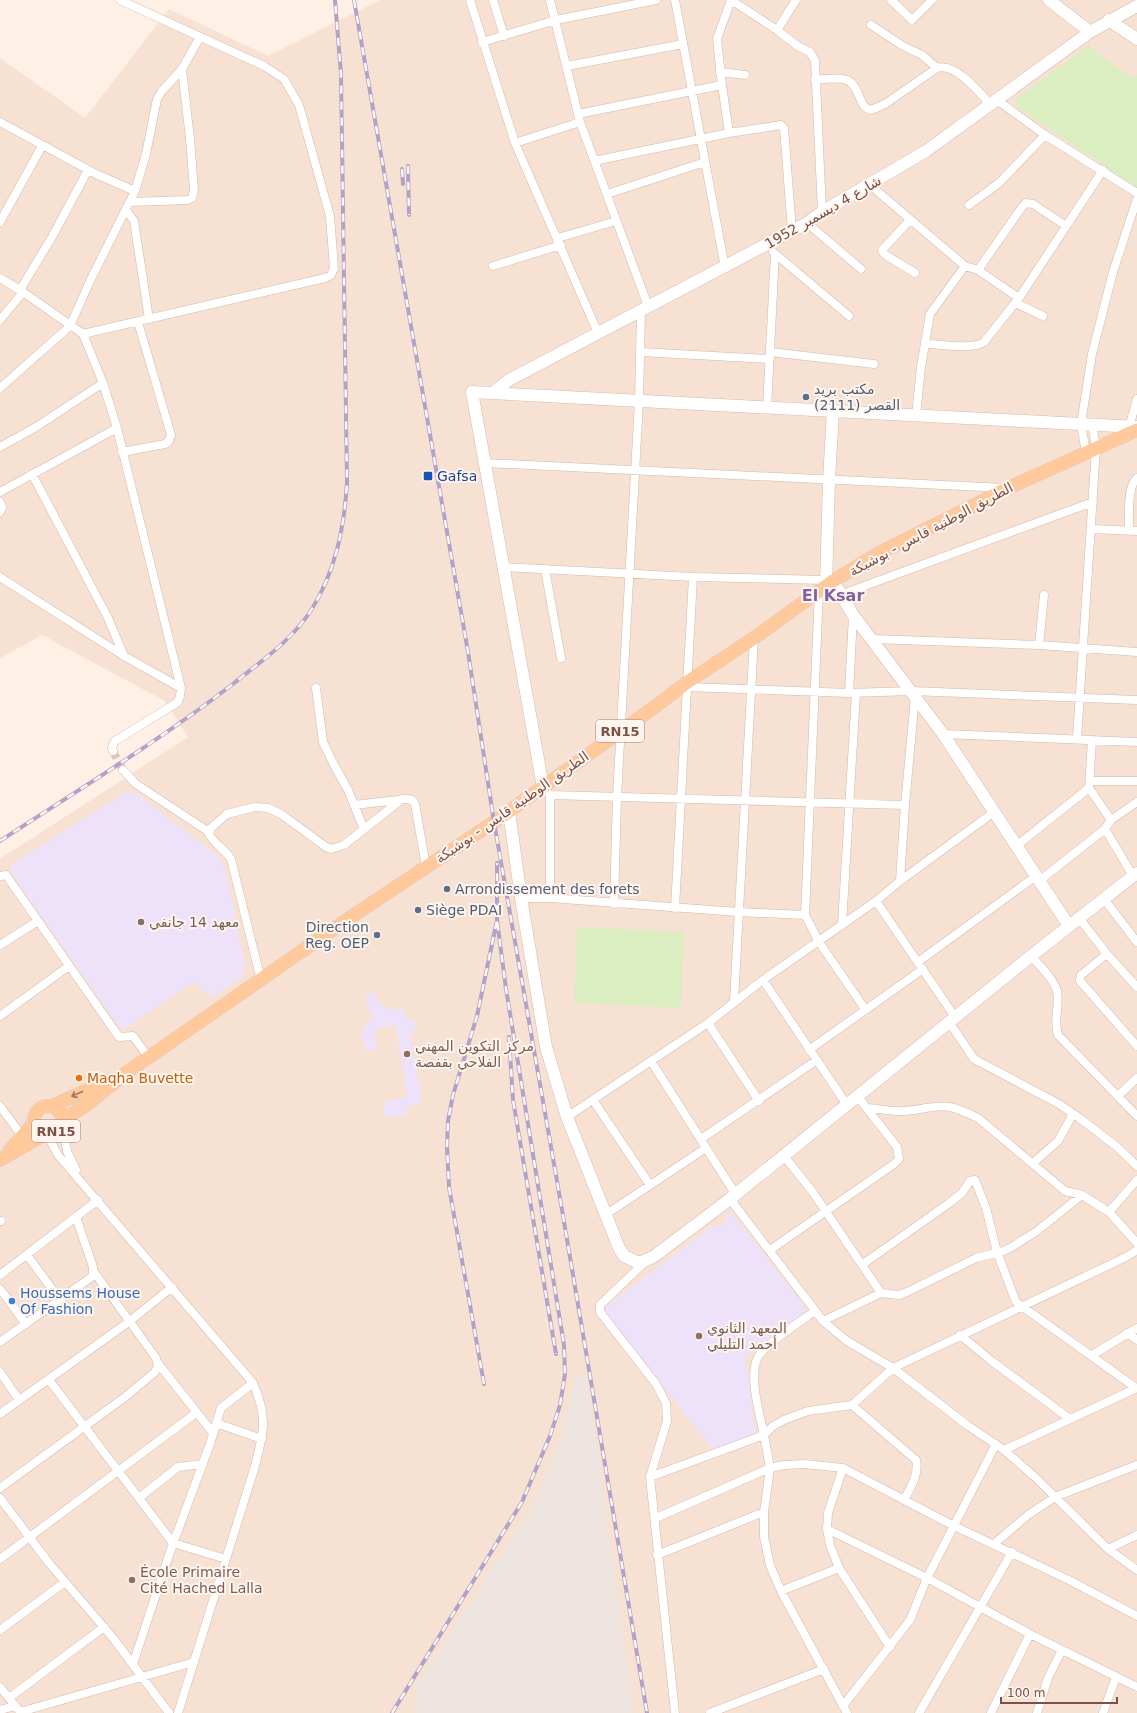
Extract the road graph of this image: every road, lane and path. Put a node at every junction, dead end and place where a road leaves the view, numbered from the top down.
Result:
1 (120, 0) edge
2 (470, 0) edge
3 (493, 0) edge
4 (550, 0) edge
5 (656, 0) edge
6 (675, 0) edge
7 (731, 0) edge
8 (796, 0) edge
9 (891, 0) edge
10 (932, 0) edge
11 (1049, 0) edge
12 (1137, 6) edge
13 (556, 20) junction
14 (1109, 20) junction
15 (871, 25) dead end
16 (777, 30) junction
17 (1090, 32) junction
18 (504, 36) junction
19 (200, 37) junction
20 (1137, 39) edge
21 (482, 42) junction
22 (683, 44) junction
23 (567, 66) junction
24 (937, 68) junction
25 (182, 69) junction
26 (720, 72) junction
27 (745, 75) dead end
28 (815, 80) junction
29 (722, 85) junction
30 (692, 91) junction
31 (994, 102) junction
32 (579, 118) junction
33 (0, 122) edge
34 (729, 133) junction
35 (1045, 135) junction
36 (700, 139) junction
37 (515, 143) junction
38 (42, 146) junction
39 (594, 161) junction
40 (705, 162) junction
41 (88, 170) junction
42 (1103, 170) junction
43 (870, 185) junction
44 (135, 191) junction
45 (607, 194) junction
46 (1137, 194) edge
47 (1137, 199) edge
48 (130, 202) junction
49 (969, 205) dead end
50 (126, 210) junction
51 (822, 212) junction
52 (910, 220) junction
53 (616, 221) junction
54 (0, 222) edge
55 (807, 223) junction
56 (1066, 226) junction
57 (792, 231) junction
58 (559, 241) junction
59 (771, 249) junction
60 (493, 266) dead end
61 (965, 266) junction
62 (725, 268) junction
63 (861, 268) dead end
64 (978, 270) junction
65 (915, 273) dead end
66 (0, 278) edge
67 (22, 291) junction
68 (1017, 300) junction
69 (645, 308) junction
70 (849, 316) dead end
71 (1042, 316) dead end
72 (149, 319) junction
73 (0, 320) edge
74 (138, 322) junction
75 (70, 326) junction
76 (598, 333) junction
77 (83, 334) junction
78 (926, 344) junction
79 (641, 352) junction
80 (770, 356) junction
81 (874, 364) dead end
82 (103, 382) junction
83 (0, 388) edge
84 (493, 393) junction
85 (1137, 399) edge
86 (640, 401) junction
87 (767, 408) junction
88 (833, 411) junction
89 (916, 415) junction
90 (1087, 424) junction
91 (117, 428) junction
92 (1134, 428) edge
93 (0, 447) edge
94 (1091, 450) junction
95 (122, 452) junction
96 (485, 463) junction
97 (635, 471) junction
98 (32, 474) junction
99 (1137, 478) edge
100 (829, 480) junction
101 (1008, 488) junction
102 (0, 492) edge
103 (0, 502) edge
104 (1093, 502) junction
105 (0, 512) edge
106 (1091, 529) junction
107 (1133, 530) edge
108 (502, 567) junction
109 (545, 569) junction
110 (631, 574) junction
111 (0, 577) edge
112 (693, 577) junction
113 (826, 585) junction
114 (840, 595) junction
115 (1044, 595) dead end
116 (853, 615) junction
117 (754, 638) junction
118 (872, 639) junction
119 (1039, 646) junction
120 (1082, 648) junction
121 (1137, 652) edge
122 (124, 656) junction
123 (561, 658) dead end
124 (686, 685) junction
125 (181, 688) junction
126 (316, 688) dead end
127 (752, 688) junction
128 (816, 692) junction
129 (852, 693) junction
130 (914, 694) junction
131 (1079, 697) junction
132 (1137, 700) edge
133 (621, 730) junction
134 (943, 734) junction
135 (1077, 739) junction
136 (1092, 740) junction
137 (1137, 742) edge
138 (113, 751) dead end
139 (123, 770) tunnel mouth
140 (1137, 781) edge
141 (1090, 785) junction
142 (547, 791) junction
143 (617, 797) junction
144 (680, 799) junction
145 (402, 800) junction
146 (745, 802) junction
147 (810, 802) junction
148 (1137, 802) edge
149 (850, 803) junction
150 (354, 805) junction
151 (905, 805) junction
152 (509, 811) junction
153 (994, 812) junction
154 (1111, 820) junction
155 (364, 829) junction
156 (1105, 829) junction
157 (209, 832) junction
158 (1016, 846) junction
159 (426, 866) junction
160 (1135, 874) edge
161 (0, 876) edge
162 (1038, 879) junction
163 (900, 881) junction
164 (521, 898) junction
165 (550, 898) junction
166 (1104, 899) junction
167 (876, 901) junction
168 (614, 904) junction
169 (675, 908) junction
170 (738, 912) junction
171 (805, 915) junction
172 (1079, 918) junction
173 (38, 921) junction
174 (842, 925) junction
175 (1069, 926) junction
176 (819, 942) junction
177 (1137, 942) edge
178 (0, 945) edge
179 (1107, 954) junction
180 (1031, 956) junction
181 (69, 966) junction
182 (921, 966) junction
183 (261, 980) junction
184 (763, 980) junction
185 (1137, 986) edge
186 (734, 1001) junction
187 (865, 1009) junction
188 (0, 1016) edge
189 (952, 1019) junction
190 (708, 1023) junction
191 (1137, 1046) edge
192 (809, 1050) junction
193 (149, 1058) junction
194 (817, 1060) junction
195 (651, 1061) junction
196 (126, 1073) junction
197 (1137, 1078) edge
198 (1118, 1096) junction
199 (858, 1097) junction
200 (593, 1100) junction
201 (759, 1101) junction
202 (847, 1105) junction
203 (0, 1106) edge
204 (52, 1106) junction
205 (868, 1108) junction
206 (1073, 1114) junction
207 (1137, 1116) edge
208 (567, 1117) junction
209 (62, 1121) junction
210 (34, 1123) junction
211 (46, 1134) junction
212 (22, 1136) junction
213 (701, 1139) junction
214 (706, 1148) junction
215 (784, 1156) junction
216 (1, 1159) edge
217 (1033, 1163) junction
218 (1137, 1166) edge
219 (80, 1178) junction
220 (1137, 1180) edge
221 (650, 1185) junction
222 (1082, 1195) junction
223 (733, 1197) junction
224 (98, 1200) junction
225 (826, 1211) junction
226 (1109, 1212) junction
227 (605, 1215) junction
228 (76, 1217) junction
229 (1137, 1243) edge
230 (770, 1250) junction
231 (1137, 1250) edge
232 (997, 1252) junction
233 (27, 1255) junction
234 (646, 1261) junction
235 (863, 1264) junction
236 (94, 1272) junction
237 (0, 1275) edge
238 (172, 1287) junction
239 (0, 1289) edge
240 (881, 1293) junction
241 (60, 1300) junction
242 (1023, 1307) junction
243 (815, 1311) junction
244 (130, 1321) junction
245 (823, 1321) junction
246 (26, 1324) junction
247 (1137, 1328) edge
248 (1127, 1333) junction
249 (960, 1335) junction
250 (1137, 1340) edge
251 (0, 1342) edge
252 (1092, 1356) junction
253 (158, 1362) junction
254 (893, 1368) junction
255 (0, 1372) edge
256 (49, 1380) junction
257 (253, 1383) junction
258 (1136, 1388) edge
259 (19, 1400) junction
260 (852, 1405) junction
261 (196, 1413) junction
262 (0, 1414) edge
263 (1070, 1419) junction
264 (216, 1424) junction
265 (84, 1427) junction
266 (213, 1433) junction
267 (764, 1435) junction
268 (262, 1439) junction
269 (996, 1444) junction
270 (1004, 1450) junction
271 (203, 1464) junction
272 (1137, 1466) edge
273 (770, 1468) junction
274 (843, 1468) junction
275 (117, 1470) junction
276 (650, 1478) junction
277 (0, 1488) edge
278 (1055, 1497) junction
279 (0, 1498) edge
280 (139, 1498) junction
281 (904, 1500) junction
282 (764, 1512) junction
283 (656, 1518) junction
284 (954, 1526) junction
285 (827, 1529) junction
286 (1137, 1535) edge
287 (29, 1536) junction
288 (173, 1543) junction
289 (994, 1544) junction
290 (1108, 1549) junction
291 (1012, 1552) junction
292 (657, 1555) junction
293 (0, 1559) edge
294 (226, 1559) junction
295 (839, 1568) junction
296 (1137, 1570) edge
297 (927, 1578) junction
298 (65, 1582) junction
299 (781, 1591) junction
300 (981, 1608) junction
301 (1137, 1616) edge
302 (104, 1627) junction
303 (0, 1630) edge
304 (1030, 1634) junction
305 (890, 1647) junction
306 (1062, 1650) junction
307 (194, 1662) junction
308 (133, 1664) junction
309 (824, 1669) junction
310 (142, 1676) junction
311 (1116, 1677) junction
312 (0, 1686) edge
313 (1137, 1687) edge
314 (9, 1698) junction
315 (845, 1709) edge
316 (0, 1710) edge
317 (19, 1710) edge
318 (715, 1712) edge
319 (169, 1713) edge
320 (178, 1713) edge
321 (675, 1713) edge
322 (919, 1713) edge
323 (991, 1713) edge
324 (1037, 1713) edge
325 (1103, 1713) edge

1 - 19 street
2 - 21 street
3 - 18 street
4 - 13 street
5 - 13 street
6 - 22 street
7 - 16 street
7 - 26 street
8 - 16 street
9 - 10 street
11 - 17 street
12 - 14 street, شارع 4 ديسمبر 1952
13 - 18 street
13 - 23 street
14 - 17 street, شارع 4 ديسمبر 1952
14 - 20 street
15 - 24 street
16 - 28 street
17 - 31 street, شارع 4 ديسمبر 1952
18 - 21 street
19 - 25 street
19 - 72 street
21 - 37 street
22 - 23 street
22 - 30 street
23 - 32 street
24 - 28 street
24 - 31 street
25 - 44 street
25 - 48 street
26 - 27 street
26 - 29 street
28 - 51 street
29 - 30 street
29 - 34 street
30 - 32 street
30 - 36 street
31 - 35 street
31 - 43 street, شارع 4 ديسمبر 1952
32 - 37 street
32 - 39 street
33 - 38 street
34 - 36 street
34 - 57 street
35 - 42 street
35 - 49 street
36 - 39 street
36 - 40 street
37 - 58 street
38 - 41 street
38 - 54 street
39 - 45 street
40 - 45 street
40 - 62 street
41 - 44 street
41 - 67 street
42 - 46 street
42 - 56 street
43 - 51 street, شارع 4 ديسمبر 1952
43 - 52 street
44 - 48 street
45 - 53 street
47 - 90 street
48 - 50 street
50 - 72 street
50 - 75 street
51 - 55 street, شارع 4 ديسمبر 1952
52 - 61 street
52 - 65 street
53 - 58 street
53 - 69 street
55 - 57 street, شارع 4 ديسمبر 1952
55 - 63 street
56 - 64 street
56 - 68 street
57 - 59 street, شارع 4 ديسمبر 1952
58 - 60 street
58 - 76 street
59 - 62 street, شارع 4 ديسمبر 1952
59 - 70 street
59 - 80 street
61 - 64 street
61 - 78 street
62 - 69 street, شارع 4 ديسمبر 1952
64 - 68 street
66 - 67 street
67 - 73 street
67 - 75 street
68 - 71 street
68 - 78 street
69 - 76 street, شارع 4 ديسمبر 1952
69 - 79 street
72 - 74 street
74 - 77 street
74 - 95 street
75 - 77 street
75 - 83 street
76 - 84 street, شارع 4 ديسمبر 1952
77 - 82 street
78 - 89 street
79 - 80 street
79 - 86 street
80 - 81 street
80 - 87 street
82 - 91 street
82 - 93 street
84 - 86 street
84 - 96 street
85 - 92 street
86 - 87 street
86 - 97 street
87 - 88 street
88 - 89 street
88 - 100 street
89 - 90 street
90 - 92 street
90 - 94 street
91 - 95 street
91 - 98 street
92 - 94 main road, الطريق الوطنية قابس - بوشبكة / RN15
94 - 101 main road, الطريق الوطنية قابس - بوشبكة / RN15
94 - 104 street
95 - 125 street
96 - 97 street
96 - 108 street
97 - 100 street
97 - 110 street
98 - 102 street
98 - 122 street
99 - 107 street
100 - 101 street
100 - 113 street
101 - 113 main road, الطريق الوطنية قابس - بوشبكة / RN15
103 - 105 street
104 - 106 street
104 - 114 street
106 - 107 street
106 - 120 street
108 - 109 street
108 - 142 street
109 - 110 street
109 - 123 street
110 - 112 street
110 - 133 street
111 - 122 street
112 - 113 street
112 - 124 street
113 - 114 street
113 - 117 main road, الطريق الوطنية قابس - بوشبكة / RN15
113 - 128 street
114 - 116 street
115 - 119 street
116 - 118 street
116 - 129 street
117 - 124 main road, الطريق الوطنية قابس - بوشبكة / RN15
117 - 127 street
118 - 119 street
118 - 130 street
119 - 120 street
120 - 121 street
120 - 131 street
122 - 125 street
124 - 127 street
124 - 133 main road, الطريق الوطنية قابس - بوشبكة / RN15
124 - 144 street
125 - 138 street
126 - 150 street
127 - 128 street
127 - 146 street
128 - 129 street
128 - 147 street
129 - 130 street
129 - 149 street
130 - 131 street
130 - 134 street
130 - 151 street
131 - 132 street
131 - 135 street
133 - 142 main road, الطريق الوطنية قابس - بوشبكة / RN15
133 - 143 street
134 - 135 street
134 - 153 street
135 - 136 street
136 - 137 street
136 - 141 street
139 - 157 street
140 - 141 street
141 - 154 street
141 - 158 street
142 - 143 street
142 - 152 main road, الطريق الوطنية قابس - بوشبكة / RN15
142 - 165 street
143 - 144 street
143 - 168 street
144 - 146 street
144 - 169 street
145 - 150 street
145 - 155 street
145 - 159 street
146 - 147 street
146 - 170 street
147 - 149 street
147 - 171 street
148 - 154 street
149 - 151 street
149 - 174 street
150 - 155 street
151 - 163 street
152 - 159 main road, الطريق الوطنية قابس - بوشبكة / RN15
152 - 164 street
153 - 158 street
153 - 163 street
154 - 156 street
155 - 157 street
156 - 160 street
156 - 162 street
157 - 183 street
158 - 162 street
159 - 183 main road, الطريق الوطنية قابس - بوشبكة / RN15
160 - 166 street
161 - 173 street
162 - 175 street
162 - 182 street
163 - 167 street
164 - 165 street
164 - 208 street
165 - 168 street
166 - 172 street
166 - 177 street
167 - 174 street
167 - 182 street
168 - 169 street
169 - 170 street
170 - 171 street
170 - 186 street
171 - 176 street
172 - 175 street
172 - 179 street
173 - 178 street
173 - 181 street
174 - 176 street
175 - 180 street
176 - 184 street
176 - 187 street
179 - 185 street
179 - 191 street
180 - 189 street
180 - 198 street
181 - 188 street
181 - 193 street
182 - 187 street
182 - 189 street
183 - 193 main road, الطريق الوطنية قابس - بوشبكة / RN15
184 - 186 street
184 - 192 street
186 - 190 street
187 - 192 street
189 - 199 street
189 - 206 street
190 - 195 street
190 - 201 street
192 - 194 street
193 - 196 main road, الطريق الوطنية قابس - بوشبكة / RN15
194 - 201 street
194 - 202 street
195 - 200 street
195 - 213 street
196 -> 204 main road, الطريق الوطنية قابس - بوشبكة / RN15
196 - 209 main road, الطريق الوطنية قابس - بوشبكة / RN15
197 - 198 street
198 - 207 street
199 - 202 street
199 - 205 street
200 - 208 street
200 - 221 street
201 - 213 street
202 - 215 street
203 - 212 street
204 - 209 main road, RN15
204 - 210 main road, RN15
205 - 217 street
205 - 225 street
206 - 217 street
206 - 218 street
208 - 227 street
209 - 211 main road, RN15
209 - 219 street
210 - 211 main road, RN15
210 - 212 main road, RN15
211 - 216 main road, RN15
211 - 219 street
212 - 216 main road, RN15
213 - 214 street
214 - 221 street
214 - 223 street
215 - 223 street
215 - 225 street
217 - 222 street
219 - 224 street
220 - 226 street
221 - 227 street
222 - 226 street
222 - 232 street
223 - 230 street
223 - 234 street
224 - 228 street
224 - 238 street
225 - 230 street
225 - 235 street
226 - 229 street
227 - 234 street
228 - 233 street
228 - 236 street
230 - 243 street
231 - 242 street
232 - 235 street
232 - 240 street
232 - 242 street
233 - 237 street
233 - 241 street
234 - 276 street
235 - 240 street
236 - 241 street
236 - 244 street
238 - 244 street
238 - 257 street
239 - 246 street
240 - 245 street
241 - 246 street
242 - 249 street
242 - 252 street
243 - 245 street
243 - 267 street
244 - 253 street
244 - 256 street
245 - 254 street
246 - 251 street
247 - 248 street
248 - 250 street
248 - 252 street
249 - 254 street
249 - 263 street
252 - 258 street
253 - 261 street
253 - 265 street
254 - 260 street
254 - 269 street
255 - 259 street
256 - 259 street
256 - 265 street
257 - 264 street
257 - 268 street
258 - 263 street
259 - 262 street
260 - 267 street
260 - 281 street
261 - 266 street
261 - 275 street
263 - 270 street
264 - 266 street
264 - 268 street
265 - 275 street
265 - 277 street
266 - 271 street
267 - 273 street
267 - 276 street
268 - 294 street
269 - 270 street
269 - 284 street
270 - 278 street
271 - 280 street
271 - 288 street
272 - 278 street
273 - 274 street
273 - 282 street
273 - 283 street
274 - 281 street
274 - 285 street
275 - 280 street
275 - 287 street
276 - 283 street
278 - 289 street
278 - 290 street
279 - 287 street
280 - 288 street
281 - 284 street
282 - 292 street
282 - 299 street
283 - 292 street
284 - 289 street
284 - 297 street
285 - 295 street
285 - 297 street
286 - 290 street
287 - 293 street
287 - 298 street
288 - 294 street
288 - 308 street
289 - 291 street
290 - 296 street
291 - 300 street
291 - 301 street
292 - 321 street
294 - 307 street
295 - 299 street
295 - 305 street
297 - 300 street
297 - 305 street
298 - 302 street
298 - 303 street
299 - 309 street
300 - 304 street
300 - 322 street
302 - 308 street
302 - 314 street
304 - 306 street
304 - 323 street
305 - 315 street
306 - 311 street
306 - 324 street
307 - 310 street
307 - 320 street
308 - 310 street
309 - 315 street
309 - 318 street
310 - 317 street
310 - 319 street
311 - 313 street
311 - 325 street
312 - 314 street
314 - 317 street
316 - 317 street

